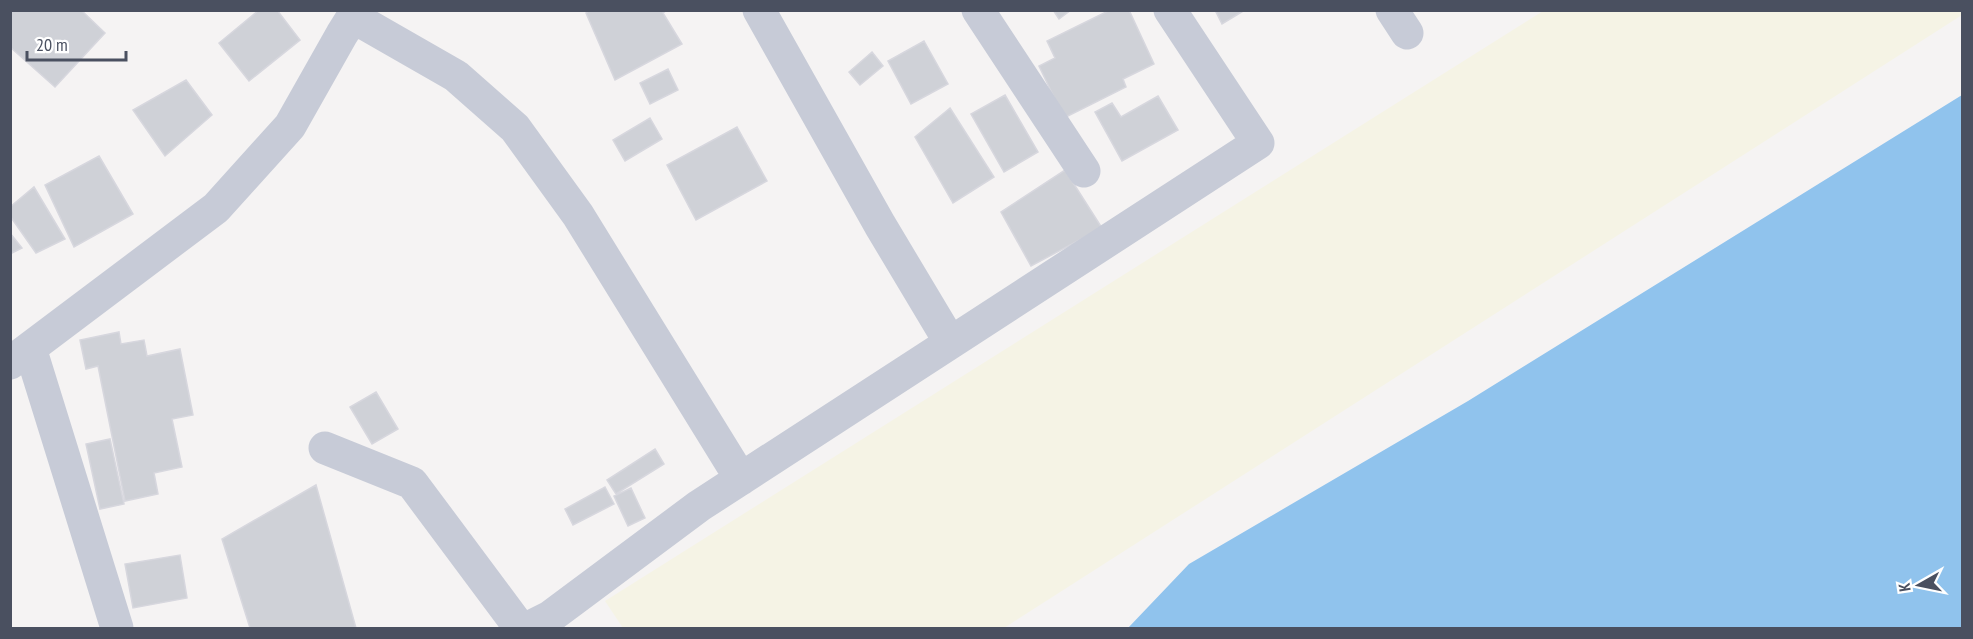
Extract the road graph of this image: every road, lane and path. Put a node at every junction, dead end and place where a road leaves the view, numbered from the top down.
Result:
1 (759, 10) edge
2 (978, 10) edge
3 (1170, 10) edge
4 (355, 14) edge
5 (1084, 171) dead end
6 (950, 342) junction
7 (20, 356) edge
8 (325, 448) dead end
9 (741, 478) junction
10 (117, 628) edge
11 (520, 628) edge
12 (528, 628) edge

1 - 6 street
2 - 5 street
3 - 6 street
4 - 7 street
4 - 9 street
6 - 9 street
7 - 10 street
8 - 11 street
9 - 12 street

